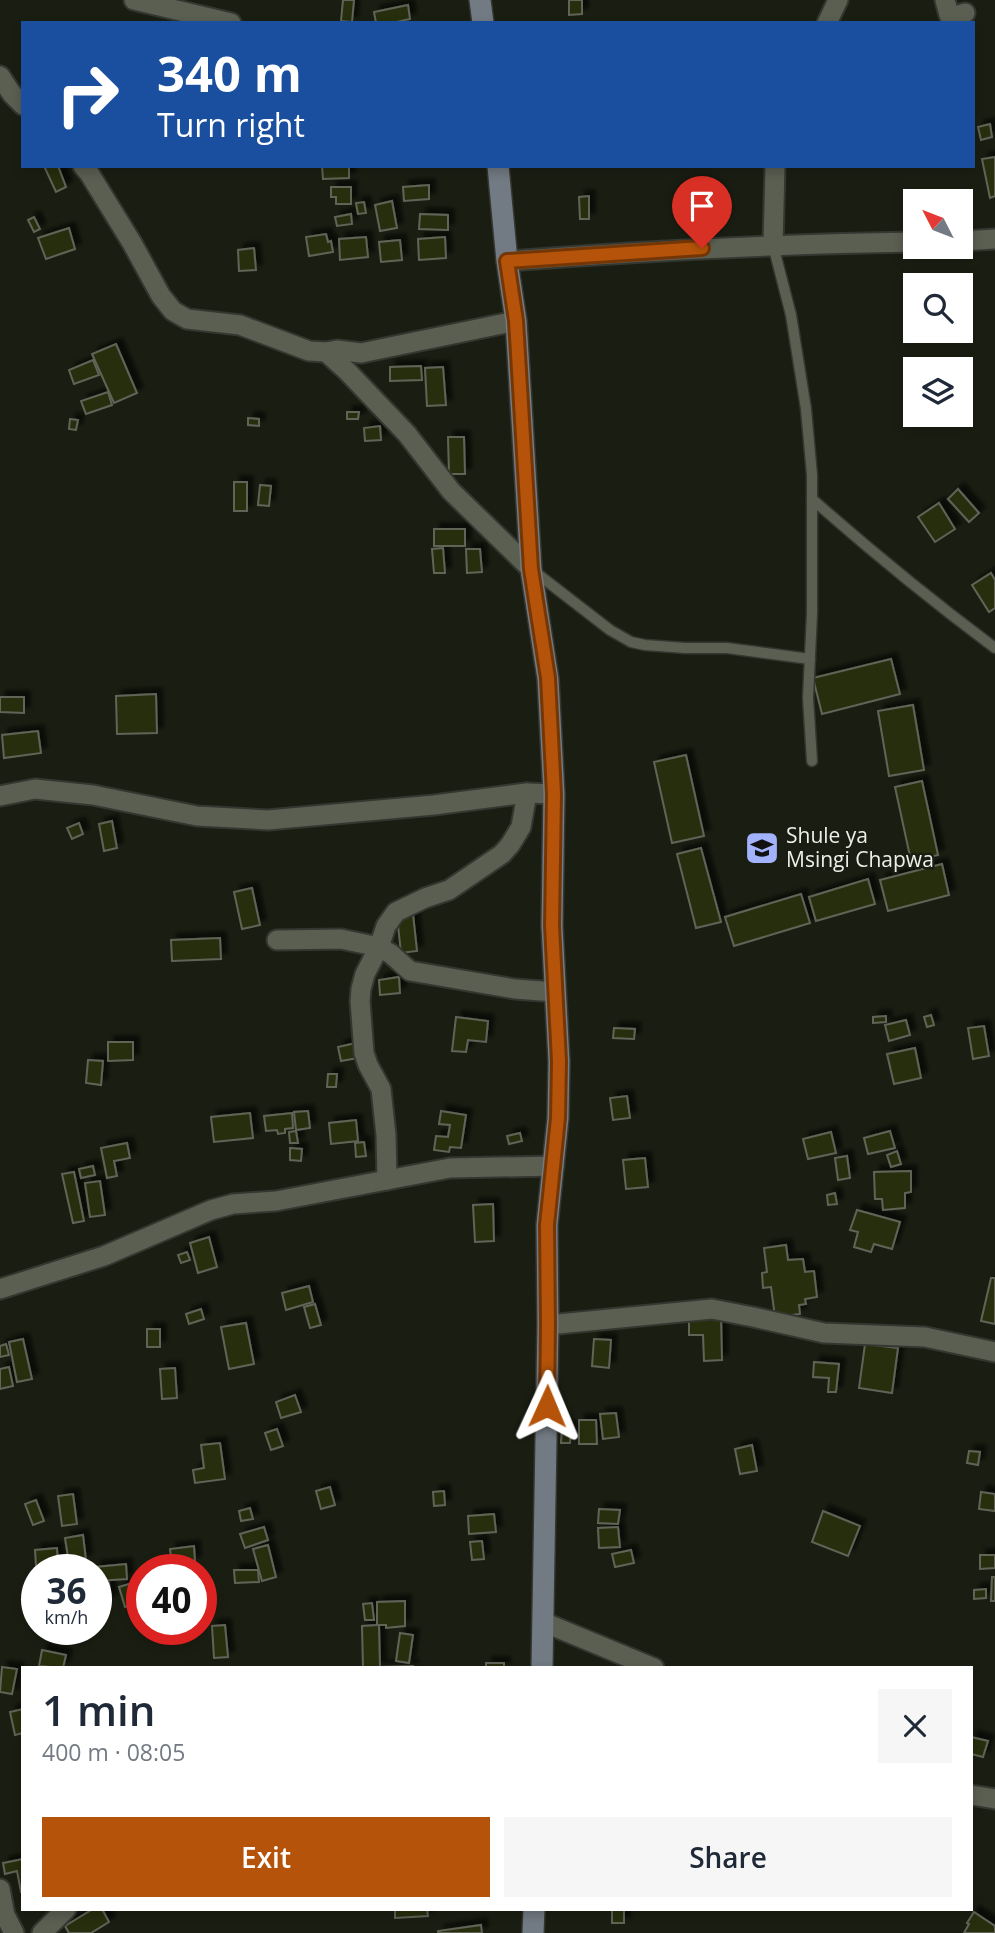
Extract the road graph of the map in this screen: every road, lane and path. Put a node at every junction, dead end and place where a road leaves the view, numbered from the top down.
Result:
1 (134, 0) edge
2 (838, 0) edge
3 (945, 0) edge
4 (158, 4) edge
5 (965, 13) dead end
6 (224, 21) edge
7 (828, 21) edge
8 (0, 76) edge
9 (21, 103) edge
10 (85, 168) edge
11 (498, 168) edge
12 (775, 168) edge
13 (995, 239) edge
14 (973, 240) edge
15 (903, 242) edge
16 (773, 245) junction
17 (507, 261) junction
18 (516, 321) junction
19 (326, 352) junction
20 (812, 499) junction
21 (531, 569) junction
22 (995, 648) edge
23 (810, 659) junction
24 (812, 761) dead end
25 (527, 793) junction
26 (554, 794) junction
27 (0, 796) edge
28 (277, 940) dead end
29 (379, 947) junction
30 (555, 992) junction
31 (554, 1166) junction
32 (387, 1180) junction
33 (0, 1289) edge
34 (548, 1325) junction
35 (995, 1352) edge
36 (543, 1622) junction
37 (542, 1666) edge
38 (649, 1666) edge
39 (973, 1795) edge
40 (995, 1799) edge
41 (0, 1889) edge
42 (64, 1911) edge
43 (534, 1911) edge
44 (14, 1933) edge
45 (42, 1933) edge
46 (533, 1933) edge

1 - 4 street
2 - 7 street
3 - 5 street
4 - 6 street
8 - 9 street
10 - 19 street
11 - 17 street
12 - 16 street
13 - 14 street
15 - 16 street
16 - 17 street
16 - 20 lane
17 - 18 street
18 - 19 street
18 - 21 street
19 - 21 street
20 - 22 lane
20 - 23 lane
21 - 23 lane
21 - 26 street
23 - 24 lane
25 - 26 street
25 - 27 street
25 - 29 street
26 - 30 street
28 - 29 street
29 - 30 street
29 - 32 street
30 - 31 street
31 - 32 street
31 - 34 street
32 - 33 street
34 - 35 street
34 - 36 street
36 - 37 street
36 - 38 street
39 - 40 street
41 - 44 street
42 - 45 street
43 - 46 street

